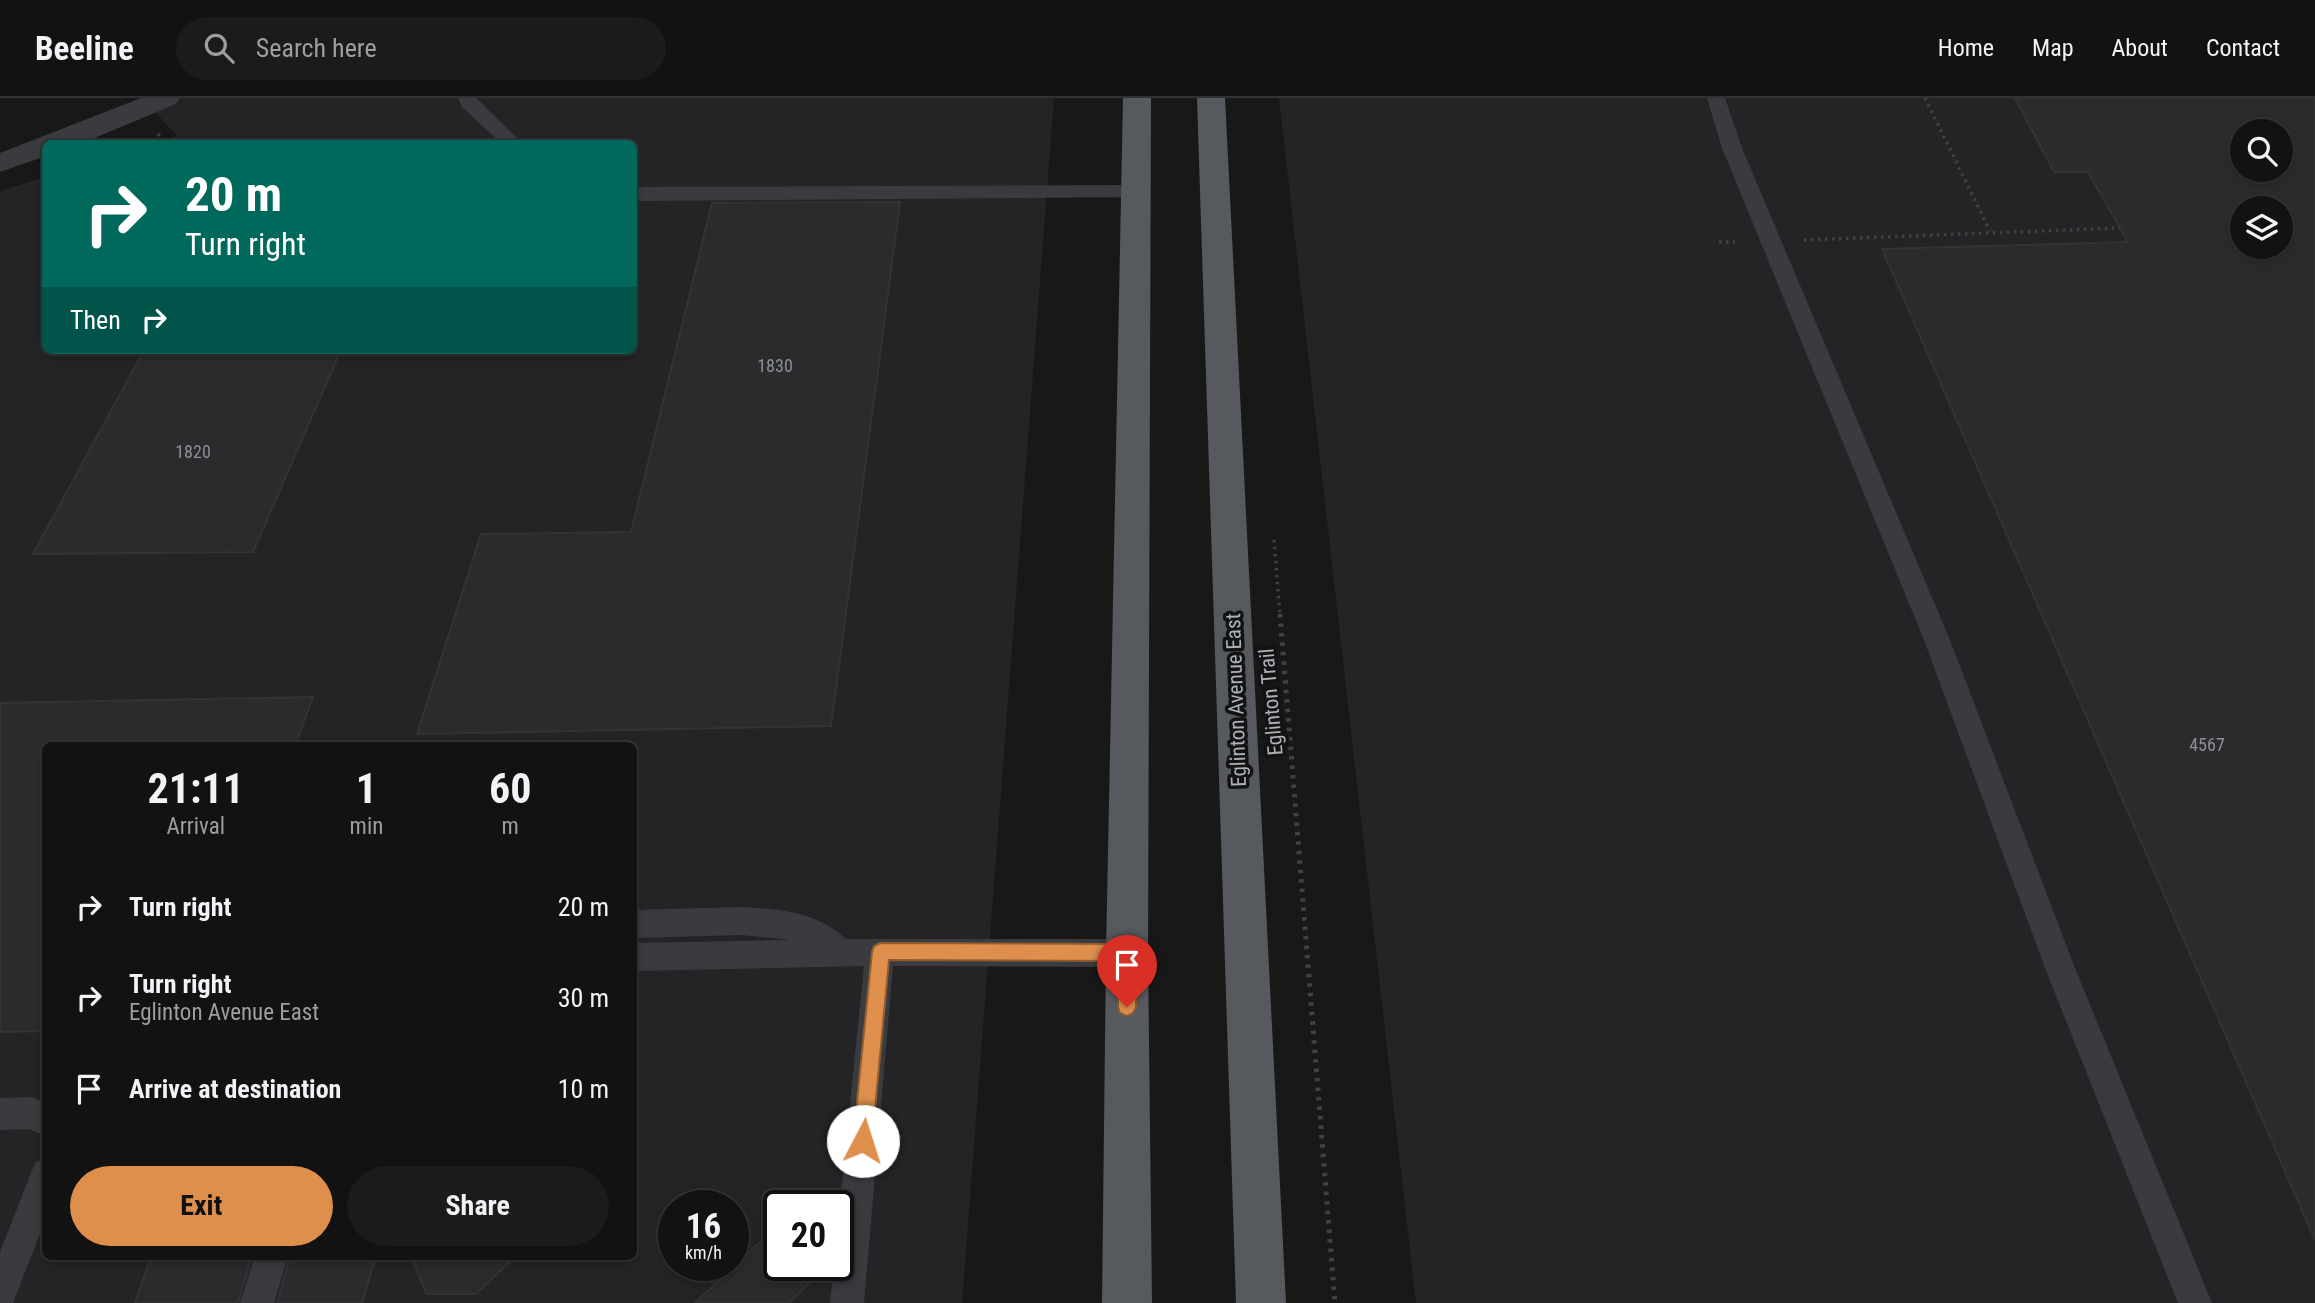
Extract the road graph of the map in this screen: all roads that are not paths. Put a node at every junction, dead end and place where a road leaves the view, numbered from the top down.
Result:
1 (166, 98) edge
2 (467, 98) edge
3 (1137, 98) edge
4 (1211, 98) edge
5 (1716, 98) edge
6 (63, 140) edge
7 (510, 140) edge
8 (42, 147) edge
9 (0, 163) edge
10 (1138, 192) junction
11 (637, 194) edge
12 (637, 924) edge
13 (839, 952) junction
14 (880, 952) junction
15 (1127, 953) junction
16 (637, 957) edge
17 (0, 1114) edge
18 (42, 1119) edge
19 (42, 1185) edge
20 (271, 1260) edge
21 (0, 1295) edge
22 (257, 1303) edge
23 (847, 1303) edge
24 (1127, 1303) edge
25 (1261, 1303) edge
26 (2195, 1303) edge

1 - 6 street
2 - 7 lane
3 - 10 main road
4 - 25 main road, Eglinton Avenue East
5 - 26 lane
8 - 9 street
10 - 11 lane
10 - 15 main road
12 - 13 lane
13 - 14 lane
13 - 16 lane
14 - 15 lane
14 - 23 lane
15 - 24 main road
17 - 18 lane
19 - 21 lane
20 - 22 lane

